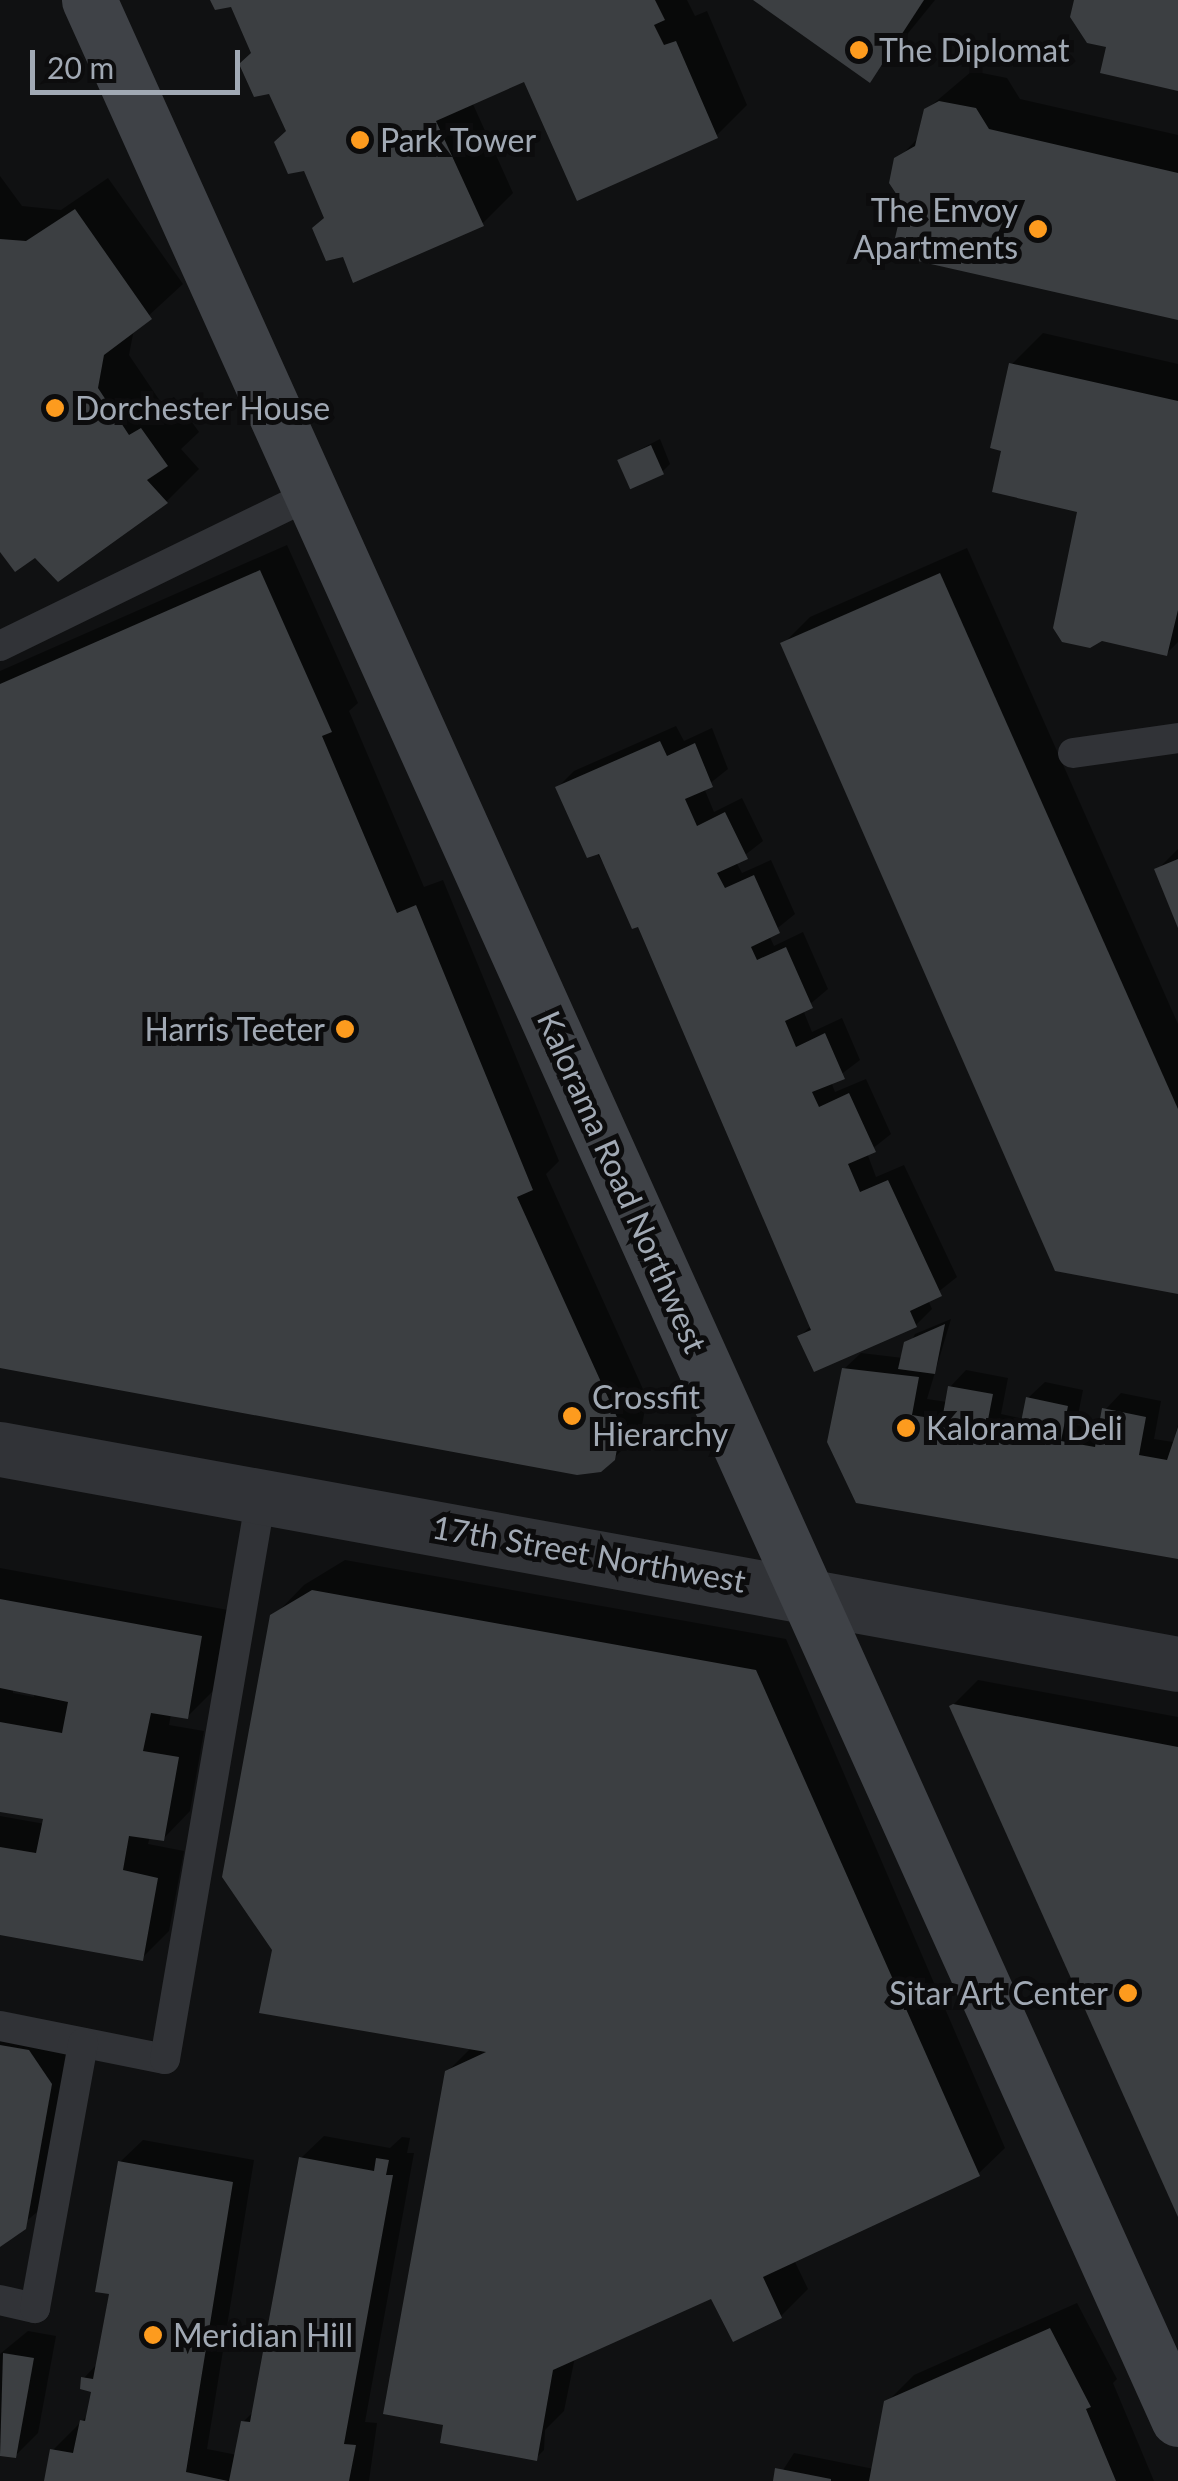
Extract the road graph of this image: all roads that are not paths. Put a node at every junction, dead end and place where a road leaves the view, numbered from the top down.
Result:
1 (89, 0) edge
2 (312, 494) junction
3 (0, 646) edge
4 (1178, 738) edge
5 (1074, 753) dead end
6 (0, 1449) edge
7 (261, 1496) junction
8 (806, 1592) junction
9 (1178, 1664) edge
10 (0, 2026) edge
11 (83, 2043) junction
12 (0, 2300) edge
13 (1178, 2419) edge

1 - 2 street, Kalorama Road Northwest
2 - 3 lane
2 - 8 street, Kalorama Road Northwest
4 - 5 lane
6 - 7 street, 17th Street Northwest
7 - 8 street, 17th Street Northwest
7 - 11 lane
8 - 9 street, 17th Street Northwest
8 - 13 street, Kalorama Road Northwest
10 - 11 lane
11 - 12 lane

